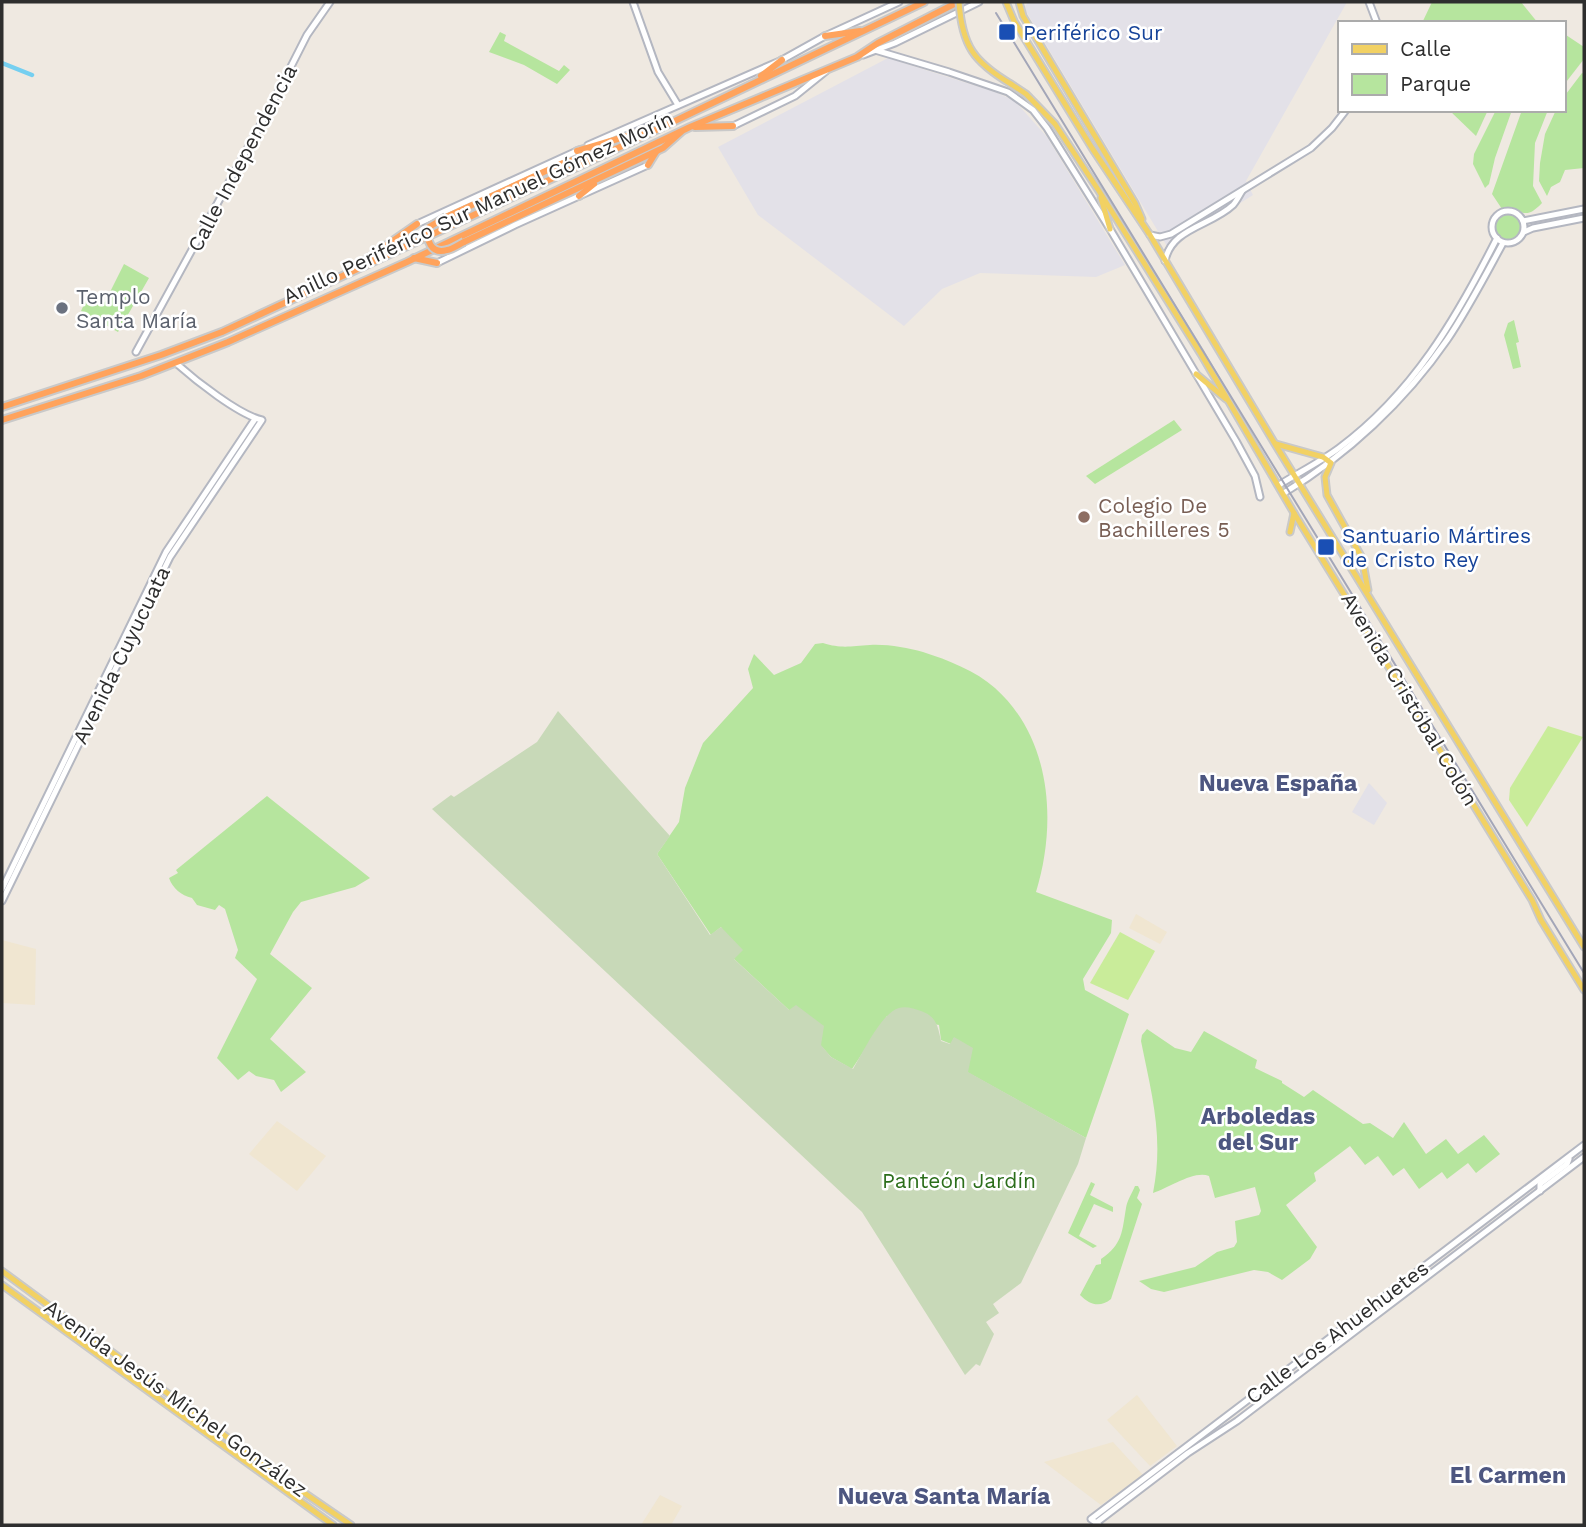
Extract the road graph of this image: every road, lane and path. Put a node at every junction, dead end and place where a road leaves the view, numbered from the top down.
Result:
1 (330, 2) edge
2 (633, 2) edge
3 (899, 2) edge
4 (924, 2) edge
5 (958, 2) edge
6 (979, 2) edge
7 (1006, 2) edge
8 (1019, 2) edge
9 (1369, 2) edge
10 (1376, 21) edge
11 (869, 29) junction
12 (825, 36) junction
13 (875, 50) junction
14 (857, 57) junction
15 (782, 60) junction
16 (827, 71) junction
17 (752, 84) junction
18 (678, 105) junction
19 (1344, 112) edge
20 (670, 124) junction
21 (733, 126) joint
22 (690, 127) junction
23 (682, 131) junction
24 (635, 140) junction
25 (577, 151) junction
26 (656, 152) junction
27 (648, 165) joint
28 (603, 177) junction
29 (1244, 189) junction
30 (1099, 191) junction
31 (579, 196) junction
32 (1584, 209) edge
33 (1584, 218) edge
34 (1523, 221) junction
35 (417, 224) joint
36 (1110, 229) junction
37 (1524, 232) junction
38 (1149, 233) junction
39 (1500, 241) junction
40 (414, 258) junction
41 (1165, 261) junction
42 (437, 263) joint
43 (338, 279) junction
44 (136, 352) dead end
45 (177, 364) junction
46 (1196, 374) junction
47 (1231, 403) junction
48 (2, 407) edge
49 (2, 420) edge
50 (1275, 444) junction
51 (1324, 457) junction
52 (1331, 463) junction
53 (1295, 474) junction
54 (1300, 483) junction
55 (1279, 485) junction
56 (1284, 493) junction
57 (1260, 497) dead end
58 (1294, 513) junction
59 (1290, 533) dead end
60 (1368, 593) junction
61 (69, 756) junction
62 (2, 889) edge
63 (2, 901) edge
64 (1584, 947) edge
65 (1584, 990) edge
66 (1584, 1145) edge
67 (1570, 1156) junction
68 (1584, 1157) edge
69 (1540, 1191) junction
70 (2, 1270) edge
71 (2, 1286) edge
72 (1365, 1312) junction
73 (1323, 1355) junction
74 (1095, 1523) edge
75 (333, 1525) edge
76 (351, 1525) edge

1 - 44 street, Calle Independencia
2 - 18 street
3 - 12 street
4 - 11 highway, Anillo Periférico Sur Manuel Gómez Morín
5 - 14 highway, Anillo Periférico Sur Manuel Gómez Morín
5 - 30 main road, Avenida Cristóbal Colón, bridge
6 - 13 street
7 - 38 main road, Avenida Cristóbal Colón
8 - 38 main road
9 - 10 street
11 - 12 highway
11 - 17 highway, Anillo Periférico Sur Manuel Gómez Morín
12 - 15 street
13 - 14 street
13 - 36 street
14 - 16 highway, Anillo Periférico Sur Manuel Gómez Morín
15 - 17 highway
15 - 18 street
16 - 21 street
16 - 22 highway, Anillo Periférico Sur Manuel Gómez Morín
17 - 20 highway, Anillo Periférico Sur Manuel Gómez Morín
18 - 25 street
19 - 29 street
20 - 24 highway, Anillo Periférico Sur Manuel Gómez Morín
20 - 25 highway
21 - 22 highway
22 - 23 highway, Anillo Periférico Sur Manuel Gómez Morín
23 - 26 highway
23 - 40 highway, Anillo Periférico Sur Manuel Gómez Morín
24 - 28 highway, bridge
24 - 43 highway, Anillo Periférico Sur Manuel Gómez Morín
25 - 35 street
26 - 27 highway
26 - 28 highway
27 - 31 street
28 - 31 highway
29 - 38 street
29 - 41 street
30 - 36 main road
30 - 47 main road, Avenida Cristóbal Colón
31 - 42 street
32 - 34 street
33 - 37 street
34 - 37 street
34 - 39 street
35 - 43 highway
36 - 46 street
37 - 39 street
38 - 41 main road, Avenida Cristóbal Colón
39 - 51 street
39 - 52 street
40 - 42 highway
40 - 45 highway, Anillo Periférico Sur Manuel Gómez Morín
41 - 50 main road, Avenida Cristóbal Colón
43 - 48 highway, Anillo Periférico Sur Manuel Gómez Morín
45 - 49 highway, Anillo Periférico Sur Manuel Gómez Morín
45 - 61 street, Avenida Cuyucuata
46 - 47 main road
46 - 57 street
47 - 55 main road, Avenida Cristóbal Colón
50 - 51 main road
50 - 53 main road, Avenida Cristóbal Colón
51 - 52 main road
51 - 53 street
52 - 54 street
52 - 60 main road
53 - 54 main road, Avenida Cristóbal Colón
53 - 55 street
54 - 56 street
54 - 60 main road, Avenida Cristóbal Colón
55 - 56 main road, Avenida Cristóbal Colón
56 - 58 main road, Avenida Cristóbal Colón
58 - 59 main road
58 - 65 main road, Avenida Cristóbal Colón
60 - 64 main road, Avenida Cristóbal Colón
61 - 62 street, Avenida Cuyucuata
61 - 63 street, Avenida Cuyucuata
66 - 67 street, Calle Los Ahuehuetes
67 - 69 street
67 - 72 street, Calle Los Ahuehuetes
68 - 69 street, Calle Los Ahuehuetes
69 - 73 street, Calle Los Ahuehuetes
70 - 76 main road, Avenida Jesús Michel González
71 - 75 main road, Avenida Jesús Michel González
72 - 73 street
72 - 74 street, Calle Los Ahuehuetes
73 - 74 street, Calle Los Ahuehuetes

